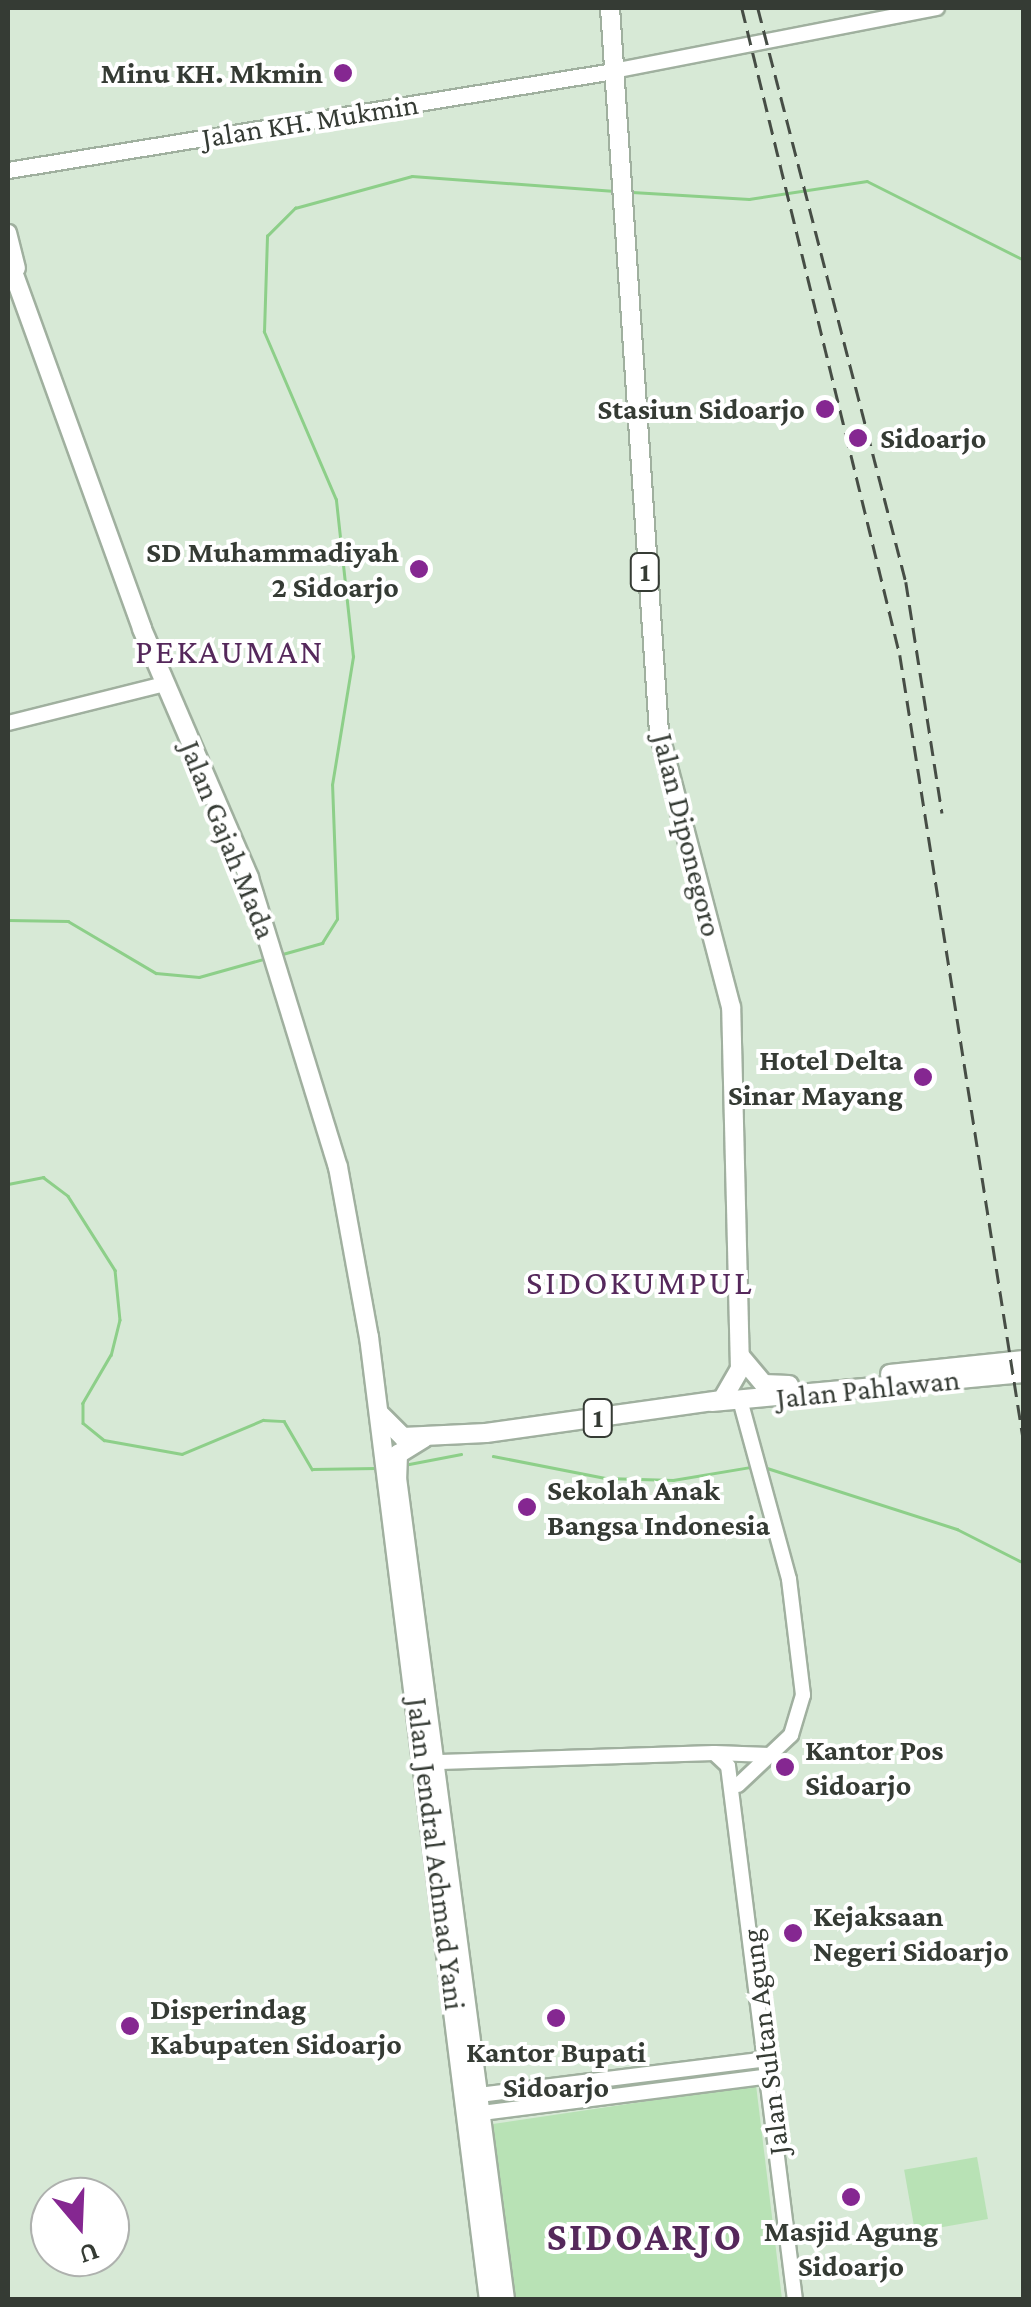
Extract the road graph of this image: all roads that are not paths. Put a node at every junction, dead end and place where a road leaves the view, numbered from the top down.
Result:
1 (610, 8) edge
2 (937, 8) edge
3 (614, 71) junction
4 (8, 170) edge
5 (8, 232) edge
6 (8, 258) edge
7 (21, 287) junction
8 (165, 684) junction
9 (8, 723) edge
10 (741, 1358) junction
11 (1024, 1360) edge
12 (1024, 1373) edge
13 (780, 1386) junction
14 (712, 1402) junction
15 (742, 1404) junction
16 (377, 1409) junction
17 (416, 1442) junction
18 (388, 1469) junction
19 (714, 1754) junction
20 (769, 1755) junction
21 (440, 1762) junction
22 (738, 1785) junction
23 (768, 2060) junction
24 (769, 2076) junction
25 (475, 2105) junction
26 (490, 2300) edge
27 (505, 2300) edge
28 (795, 2300) edge

1 - 3 main road, 1
2 - 3 street
3 - 4 main road, Jalan KH. Mukmin
3 - 10 main road, Jalan Diponegoro / 1
5 - 7 main road, Jalan Gajah Mada
6 - 7 main road, Jalan Gajah Mada
7 - 8 main road, Jalan Gajah Mada
8 - 9 street
8 - 16 main road, Jalan Gajah Mada
10 - 13 main road, Jalan Pahlawan
10 - 14 main road
11 - 13 main road, Jalan Pahlawan
12 - 15 main road, Jalan Pahlawan
13 - 15 main road
14 - 15 main road, Jalan Pahlawan
14 - 17 main road, 1
15 - 20 street
16 - 17 main road
16 - 18 main road, Jalan Jendral Achmad Yani
17 - 18 main road, Jalan Jendral Achmad Yani
18 - 21 main road, Jalan Jendral Achmad Yani
18 - 25 main road, Jalan Jendral Achmad Yani
19 - 20 street
19 - 21 street
19 - 22 street
20 - 22 street
21 - 25 main road, Jalan Jendral Achmad Yani
22 - 23 street, Jalan Sultan Agung
23 - 24 street, Jalan Sultan Agung
23 - 25 street
24 - 25 street
24 - 28 street, Jalan Sultan Agung
25 - 26 main road, Jalan Jendral Achmad Yani
25 - 27 main road, Jalan Jendral Achmad Yani

